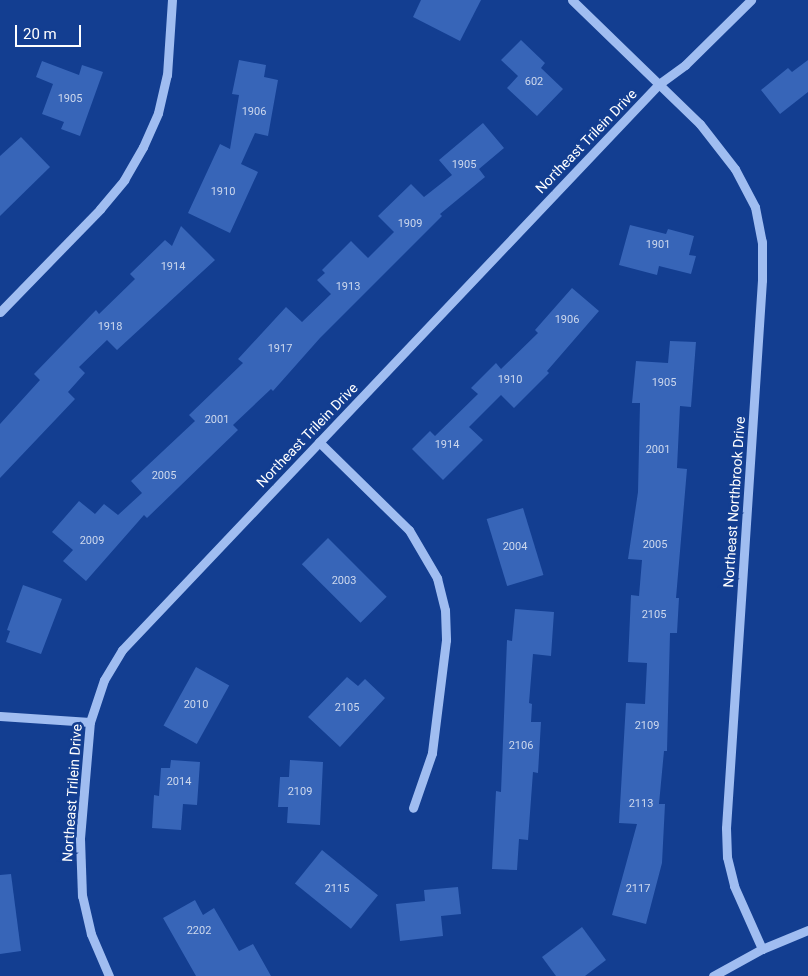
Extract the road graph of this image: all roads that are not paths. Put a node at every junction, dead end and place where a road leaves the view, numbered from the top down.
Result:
1 (172, 0) edge
2 (572, 0) edge
3 (751, 0) edge
4 (660, 84) junction
5 (0, 312) edge
6 (319, 442) junction
7 (0, 716) edge
8 (90, 722) junction
9 (413, 808) dead end
10 (808, 930) edge
11 (762, 948) junction
12 (109, 976) edge
13 (713, 976) edge

1 - 5 street
2 - 4 street, Northeast Northbrook Drive
3 - 4 street, Northeast Trilein Drive
4 - 6 street, Northeast Trilein Drive
4 - 11 street, Northeast Northbrook Drive
6 - 8 street, Northeast Trilein Drive
6 - 9 street
7 - 8 street
8 - 12 street, Northeast Trilein Drive
10 - 11 street
11 - 13 street

